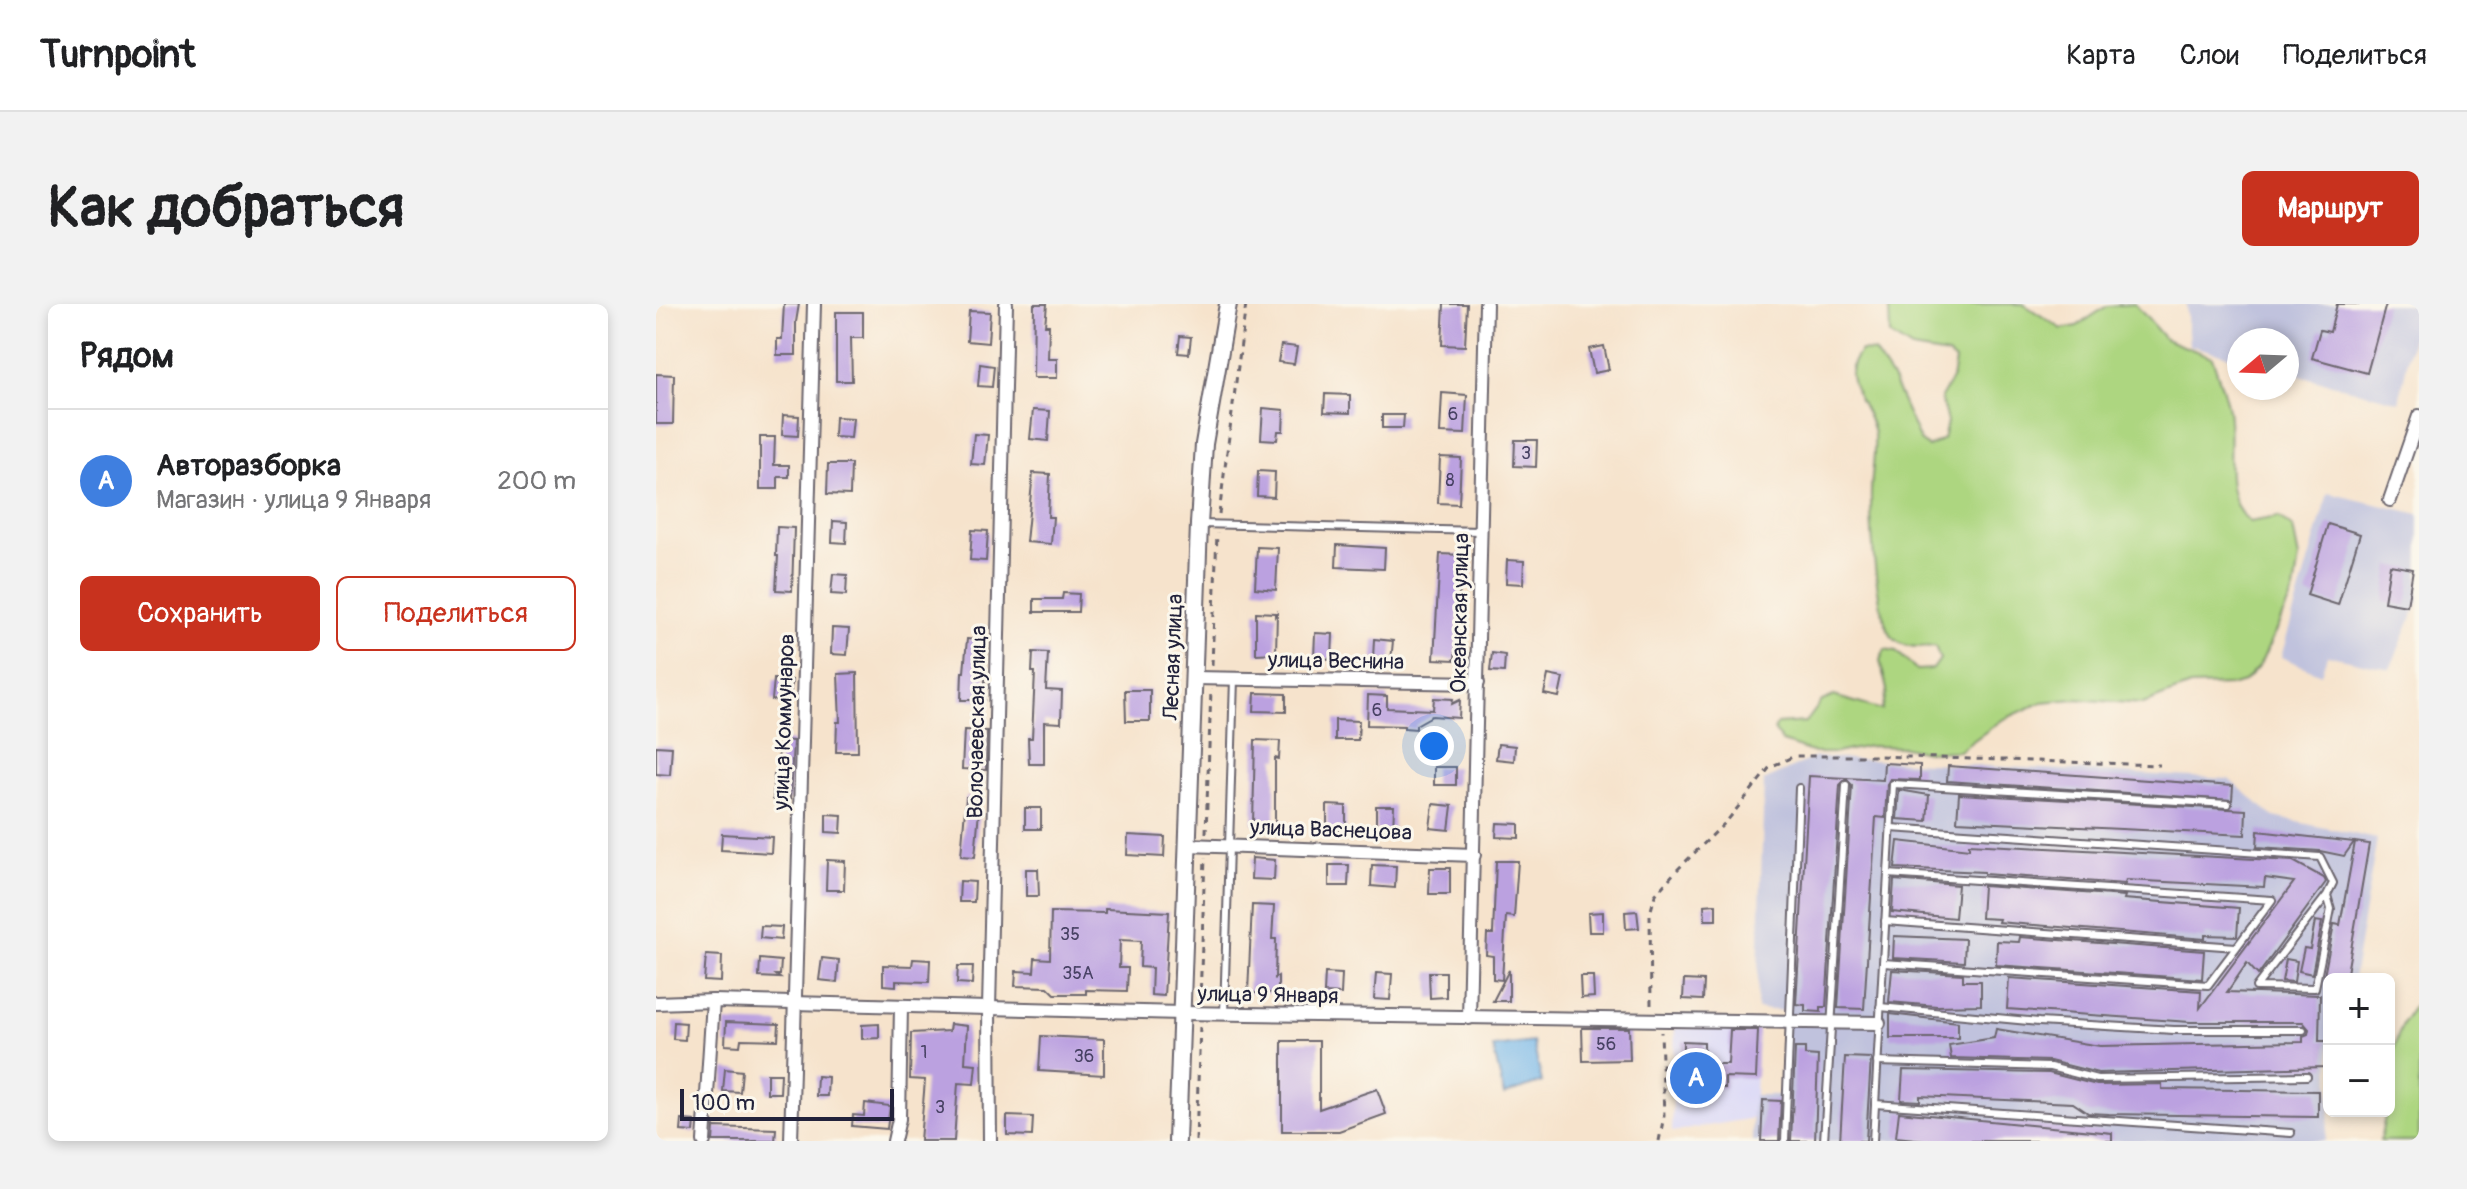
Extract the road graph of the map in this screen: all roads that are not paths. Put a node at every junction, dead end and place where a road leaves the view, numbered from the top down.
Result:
1 (814, 304) edge
2 (1006, 304) edge
3 (1228, 304) edge
4 (1486, 304) edge
5 (2419, 416) edge
6 (2390, 500) dead end
7 (1199, 524) junction
8 (1480, 531) junction
9 (1193, 678) junction
10 (1234, 678) junction
11 (1478, 683) junction
12 (1846, 785) dead end
13 (1799, 788) dead end
14 (2228, 804) dead end
15 (1891, 828) junction
16 (1187, 845) junction
17 (1230, 846) junction
18 (1474, 855) junction
19 (1888, 874) junction
20 (2327, 895) junction
21 (1885, 921) junction
22 (2236, 947) junction
23 (1883, 963) junction
24 (713, 1001) junction
25 (656, 1003) edge
26 (795, 1004) junction
27 (901, 1006) junction
28 (1880, 1007) junction
29 (989, 1008) junction
30 (1181, 1013) junction
31 (1224, 1014) junction
32 (1469, 1018) junction
33 (1790, 1022) junction
34 (1830, 1023) junction
35 (1879, 1023) junction
36 (2303, 1030) dead end
37 (1877, 1062) junction
38 (2307, 1076) dead end
39 (1875, 1104) junction
40 (2291, 1133) dead end
41 (704, 1141) edge
42 (791, 1141) edge
43 (894, 1141) edge
44 (990, 1141) edge
45 (1177, 1141) edge
46 (1785, 1141) edge
47 (1824, 1141) edge
48 (1873, 1141) edge

1 - 26 street, улица Коммунаров
2 - 29 street, Волочаевская улица
3 - 7 street, Лесная улица
4 - 8 street, Океанская улица
5 - 6 street
7 - 8 lane
7 - 9 street, Лесная улица
8 - 11 street, Океанская улица
9 - 10 street, улица Веснина
9 - 16 street, Лесная улица
10 - 11 street, улица Веснина
10 - 17 lane
11 - 18 street, Океанская улица
12 - 34 lane
13 - 33 lane
14 - 15 lane
15 - 19 lane
15 - 20 lane
16 - 17 street, улица Васнецова
16 - 30 street, Лесная улица
17 - 18 street, улица Васнецова
17 - 31 lane
18 - 32 street, Океанская улица
19 - 21 lane
19 - 22 lane
20 - 20 lane
21 - 22 lane
21 - 23 lane
22 - 23 lane
23 - 28 lane
24 - 25 street, улица 9 Января
24 - 26 street, улица 9 Января
24 - 41 street
26 - 27 street, улица 9 Января
26 - 42 street, улица Коммунаров
27 - 29 street, улица 9 Января
27 - 43 street
28 - 35 lane
28 - 36 lane
29 - 30 street, улица 9 Января
29 - 44 street, Волочаевская улица
30 - 31 street, улица 9 Января
30 - 45 street, Лесная улица
31 - 32 street, улица 9 Января
32 - 33 street, улица 9 Января
33 - 34 street, улица 9 Января
33 - 46 lane
34 - 35 street, улица 9 Января
34 - 47 lane
35 - 37 lane
37 - 38 lane
37 - 39 lane
39 - 40 lane
39 - 48 lane

